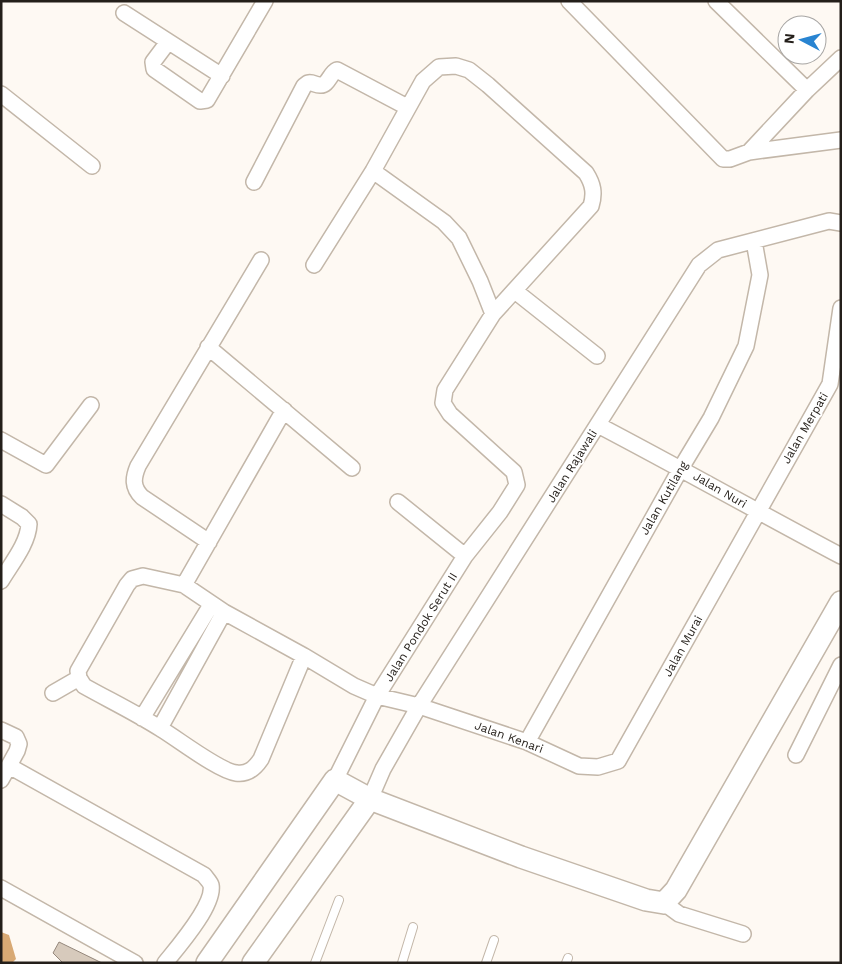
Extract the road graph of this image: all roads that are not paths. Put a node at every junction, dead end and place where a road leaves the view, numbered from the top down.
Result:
1 (265, 1) edge
2 (569, 1) edge
3 (716, 1) edge
4 (124, 13) dead end
5 (168, 42) junction
6 (841, 58) edge
7 (222, 76) junction
8 (807, 90) junction
9 (1, 94) edge
10 (408, 107) junction
11 (841, 140) edge
12 (749, 152) junction
13 (92, 166) dead end
14 (373, 172) junction
15 (254, 182) dead end
16 (841, 223) edge
17 (754, 240) junction
18 (261, 260) dead end
19 (314, 265) dead end
20 (515, 291) junction
21 (841, 308) edge
22 (493, 314) junction
23 (208, 347) junction
24 (597, 356) dead end
25 (91, 405) dead end
26 (284, 410) junction
27 (598, 425) junction
28 (1, 440) edge
29 (352, 468) dead end
30 (681, 468) junction
31 (398, 502) dead end
32 (1, 504) edge
33 (758, 512) junction
34 (209, 542) junction
35 (465, 556) junction
36 (841, 556) edge
37 (1, 581) edge
38 (184, 585) junction
39 (841, 602) edge
40 (217, 608) junction
41 (304, 656) junction
42 (841, 665) edge
43 (78, 678) junction
44 (54, 693) dead end
45 (378, 696) junction
46 (419, 706) junction
47 (142, 718) junction
48 (160, 728) junction
49 (1, 730) edge
50 (527, 742) junction
51 (796, 755) dead end
52 (9, 766) junction
53 (598, 767) joint
54 (1, 780) edge
55 (336, 780) junction
56 (370, 799) junction
57 (1, 888) edge
58 (339, 900) dead end
59 (664, 903) junction
60 (413, 927) dead end
61 (743, 934) dead end
62 (494, 940) dead end
63 (256, 962) edge
64 (135, 963) edge
65 (165, 963) edge
66 (207, 963) edge
67 (315, 963) edge
68 (402, 963) edge
69 (486, 963) edge

1 - 7 street
2 - 12 street
3 - 8 street
4 - 5 street
5 - 7 street
5 - 7 street
6 - 8 street
8 - 12 street
9 - 13 street
10 - 14 street
10 - 15 street
10 - 20 street
11 - 12 street
14 - 19 street
14 - 22 street
16 - 17 street, Jalan Rajawali
17 - 27 street, Jalan Rajawali
17 - 30 street, Jalan Kutilang
18 - 23 street
20 - 22 street
20 - 24 street
21 - 33 street, Jalan Merpati
22 - 35 street, Jalan Pondok Serut II
23 - 26 street
23 - 34 street
25 - 28 street
26 - 29 street
26 - 34 street
27 - 30 street, Jalan Nuri
27 - 46 street, Jalan Rajawali
30 - 33 street, Jalan Nuri
30 - 50 street, Jalan Kutilang
31 - 35 street
32 - 37 street
33 - 36 street, Jalan Nuri
33 - 53 street, Jalan Murai
34 - 38 street
35 - 45 street, Jalan Pondok Serut II
38 - 40 street, Jalan Kenari
38 - 43 street
39 - 59 street
40 - 41 street, Jalan Kenari
40 - 47 street
40 - 48 street
41 - 45 street, Jalan Kenari
41 - 48 street
42 - 51 street
43 - 44 street
43 - 47 street
45 - 46 street, Jalan Kenari
45 - 55 street, Jalan Pondok Serut II
46 - 50 street, Jalan Kenari
46 - 56 street, Jalan Rajawali
47 - 48 street
49 - 52 street
50 - 53 street, Jalan Kenari
52 - 54 street
52 - 65 street
55 - 56 street
55 - 66 street
56 - 59 street
56 - 63 street
57 - 64 street
58 - 67 lane
59 - 61 street
60 - 68 lane
62 - 69 lane

